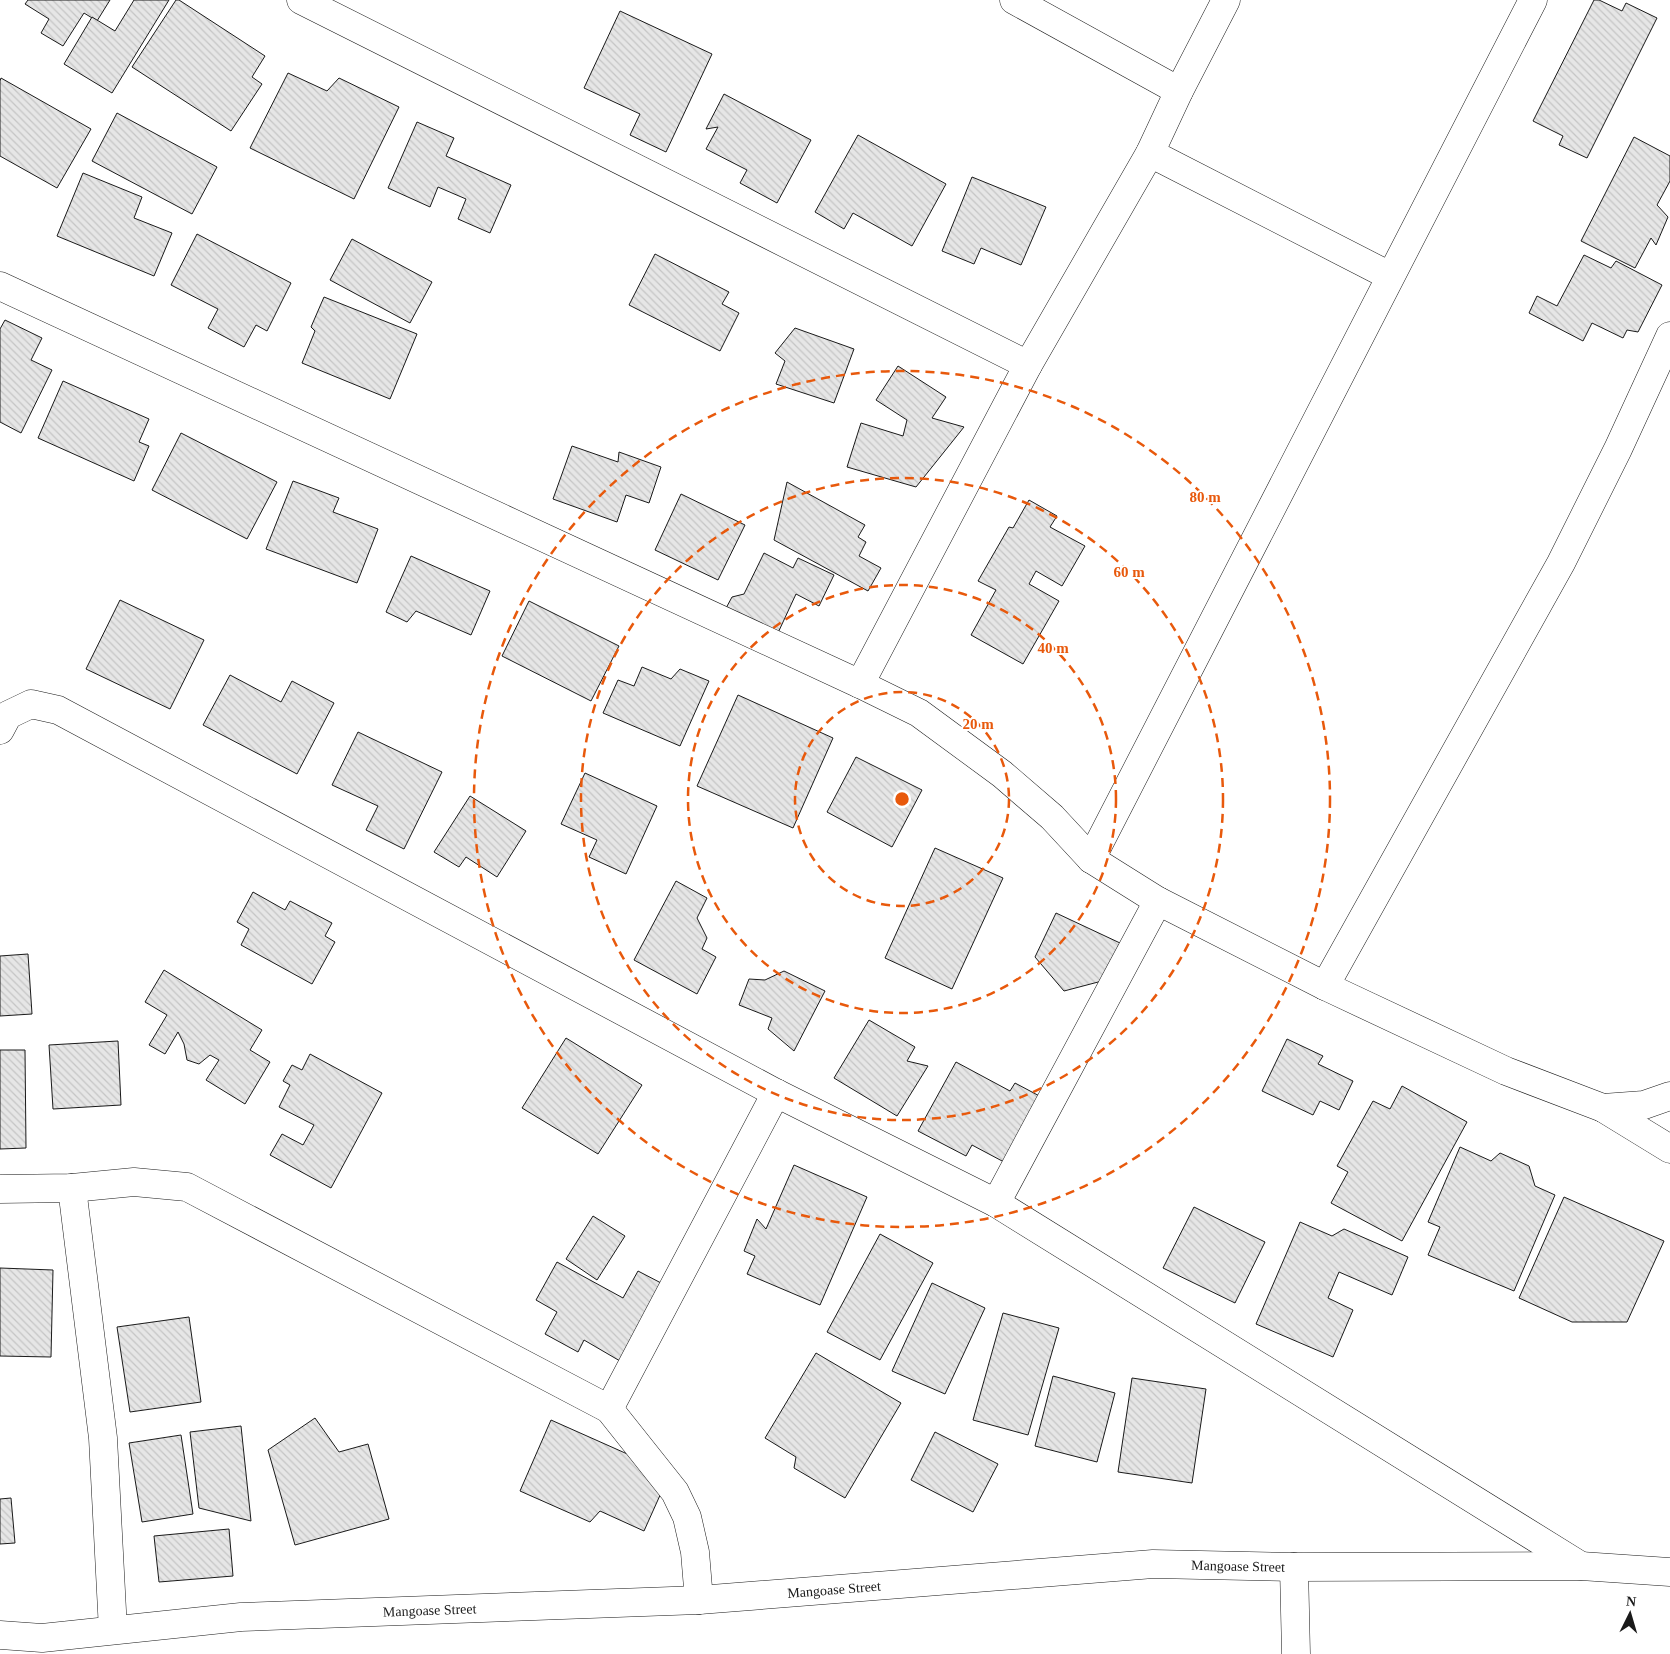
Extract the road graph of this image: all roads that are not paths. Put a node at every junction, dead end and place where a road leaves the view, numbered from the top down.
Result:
1 (301, 0) edge
2 (1014, 0) edge
3 (1226, 0) edge
4 (1533, 0) edge
5 (1179, 91) junction
6 (1150, 153) junction
7 (1390, 276) junction
8 (0, 286) edge
9 (1670, 336) edge
10 (1028, 365) junction
11 (860, 684) junction
12 (0, 730) edge
13 (1091, 859) junction
14 (1158, 901) junction
15 (1325, 986) junction
16 (776, 1094) junction
17 (1670, 1096) edge
18 (1604, 1108) junction
19 (1670, 1149) edge
20 (72, 1188) junction
21 (0, 1189) edge
22 (996, 1203) junction
23 (608, 1409) junction
24 (1581, 1566) junction
25 (1294, 1567) junction
26 (1670, 1572) edge
27 (699, 1600) junction
28 (113, 1630) junction
29 (0, 1635) edge
30 (41, 1646) edge
31 (1296, 1654) edge

1 - 10 street
2 - 5 street
3 - 5 street
4 - 7 street
5 - 6 street
6 - 7 street
6 - 10 street
7 - 13 street
8 - 11 street
9 - 15 street
10 - 11 street
11 - 13 street
12 - 16 street
13 - 14 street
14 - 15 street
14 - 22 street
15 - 18 street
16 - 22 street
16 - 23 street
17 - 18 street
18 - 19 street
20 - 21 street
20 - 23 street
20 - 28 street
22 - 24 street
23 - 27 street
24 - 25 street, Mangoase Street
24 - 26 street, Mangoase Street
25 - 27 street, Mangoase Street
25 - 31 street
27 - 28 street, Mangoase Street
28 - 30 street, Mangoase Street
29 - 30 street, Mangoase Street

